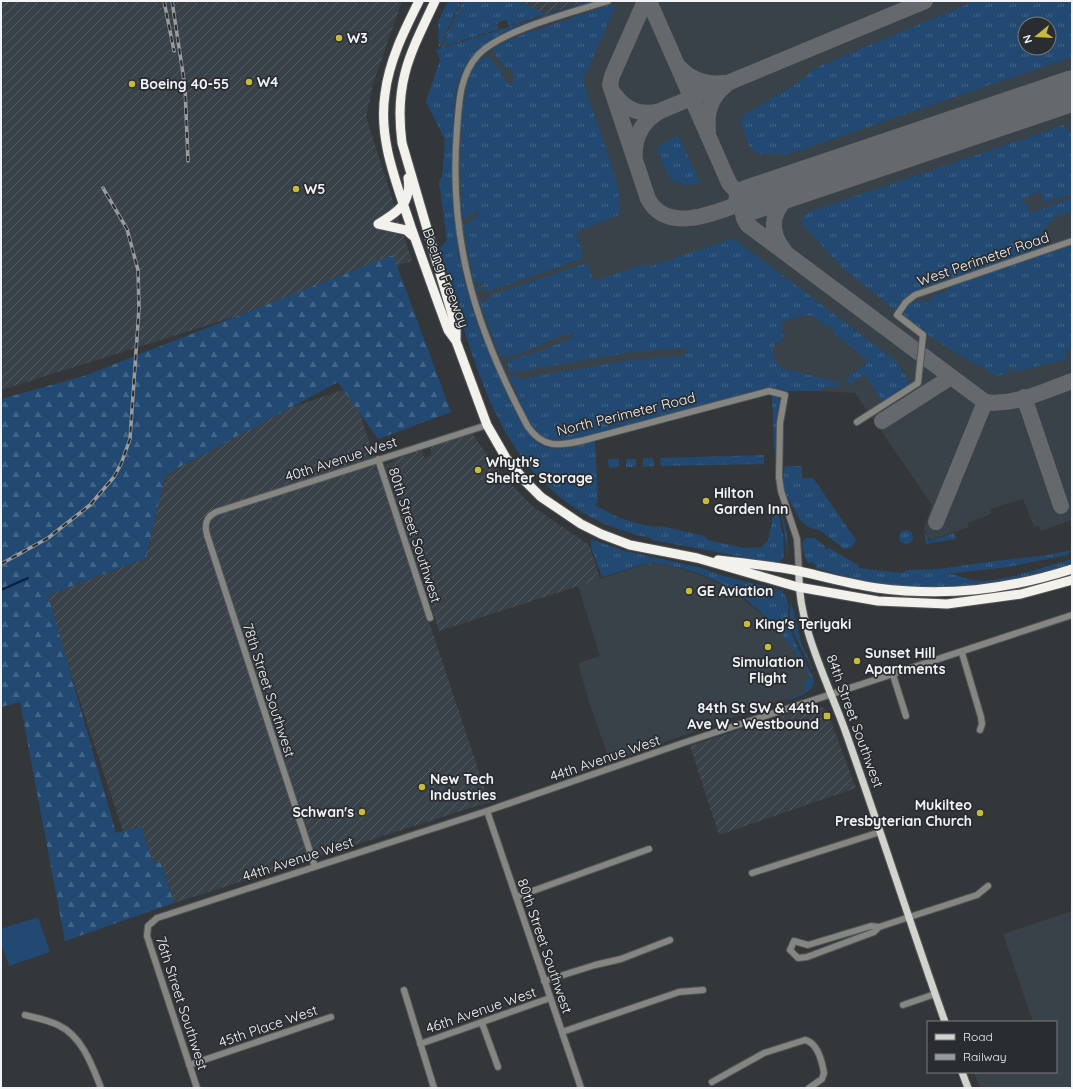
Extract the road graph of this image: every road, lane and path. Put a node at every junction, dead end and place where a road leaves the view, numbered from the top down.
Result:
1 (419, 1) edge
2 (608, 1) edge
3 (434, 2) edge
4 (402, 143) junction
5 (404, 205) junction
6 (1072, 241) edge
7 (417, 242) junction
8 (456, 341) junction
9 (785, 395) joint
10 (857, 422) dead end
11 (487, 425) junction
12 (378, 459) junction
13 (207, 520) joint
14 (696, 558) junction
15 (1072, 569) edge
16 (799, 571) junction
17 (1072, 580) edge
18 (798, 587) junction
19 (1072, 615) edge
20 (430, 618) dead end
21 (962, 653) junction
22 (892, 675) junction
23 (832, 694) junction
24 (906, 716) dead end
25 (980, 730) dead end
26 (487, 811) junction
27 (880, 832) junction
28 (649, 849) dead end
29 (315, 866) junction
30 (752, 873) dead end
31 (988, 886) dead end
32 (516, 896) junction
33 (909, 918) junction
34 (148, 926) joint
35 (879, 927) junction
36 (670, 940) dead end
37 (544, 981) junction
38 (404, 990) dead end
39 (703, 990) dead end
40 (935, 994) junction
41 (550, 998) junction
42 (903, 1005) dead end
43 (25, 1015) dead end
44 (331, 1017) dead end
45 (945, 1021) edge
46 (482, 1023) junction
47 (562, 1032) junction
48 (420, 1044) junction
49 (189, 1065) junction
50 (498, 1067) dead end
51 (962, 1073) edge
52 (712, 1082) dead end
53 (101, 1088) edge
54 (197, 1088) edge
55 (434, 1088) edge
56 (581, 1088) edge
57 (810, 1088) edge
58 (968, 1088) edge

1 - 5 highway, Boeing Freeway
2 - 9 street, North Perimeter Road
3 - 4 highway, Boeing Freeway
4 - 5 highway
4 - 8 highway, Boeing Freeway
5 - 7 highway, Boeing Freeway
5 - 7 highway
6 - 10 street, West Perimeter Road
7 - 8 highway, Boeing Freeway
8 - 11 highway
9 - 16 street, 84th Street Southwest
11 - 12 street, 40th Avenue West
11 - 14 highway
12 - 13 street, 40th Avenue West
12 - 20 street, 80th Street Southwest
13 - 29 street, 78th Street Southwest
14 - 16 highway
14 - 18 highway
15 - 16 highway
16 - 18 main road, 84th Street Southwest
17 - 18 highway
18 - 23 main road, 84th Street Southwest
19 - 21 street, 44th Avenue West
21 - 22 street, 44th Avenue West
21 - 25 street
22 - 23 street, 44th Avenue West
22 - 24 street
23 - 26 street, 44th Avenue West
23 - 27 main road, 84th Street Southwest
26 - 29 street, 44th Avenue West
26 - 32 street, 80th Street Southwest
27 - 30 street
27 - 33 main road, 84th Street Southwest
28 - 32 street
29 - 34 street, 44th Avenue West
31 - 33 street
32 - 37 street, 80th Street Southwest
33 - 35 street
33 - 40 main road, 84th Street Southwest
34 - 49 street, 76th Street Southwest
35 - 35 street
36 - 37 street, 46th Avenue West
37 - 41 street, 80th Street Southwest
38 - 48 street
39 - 47 street
40 - 42 street
40 - 45 main road, 84th Street Southwest
41 - 46 street, 46th Avenue West
41 - 47 street, 80th Street Southwest
43 - 53 street
44 - 49 street, 45th Place West
46 - 48 street, 46th Avenue West
46 - 50 street
47 - 56 street, 80th Street Southwest
48 - 55 street
49 - 54 street, 76th Street Southwest
51 - 58 main road
52 - 57 street

